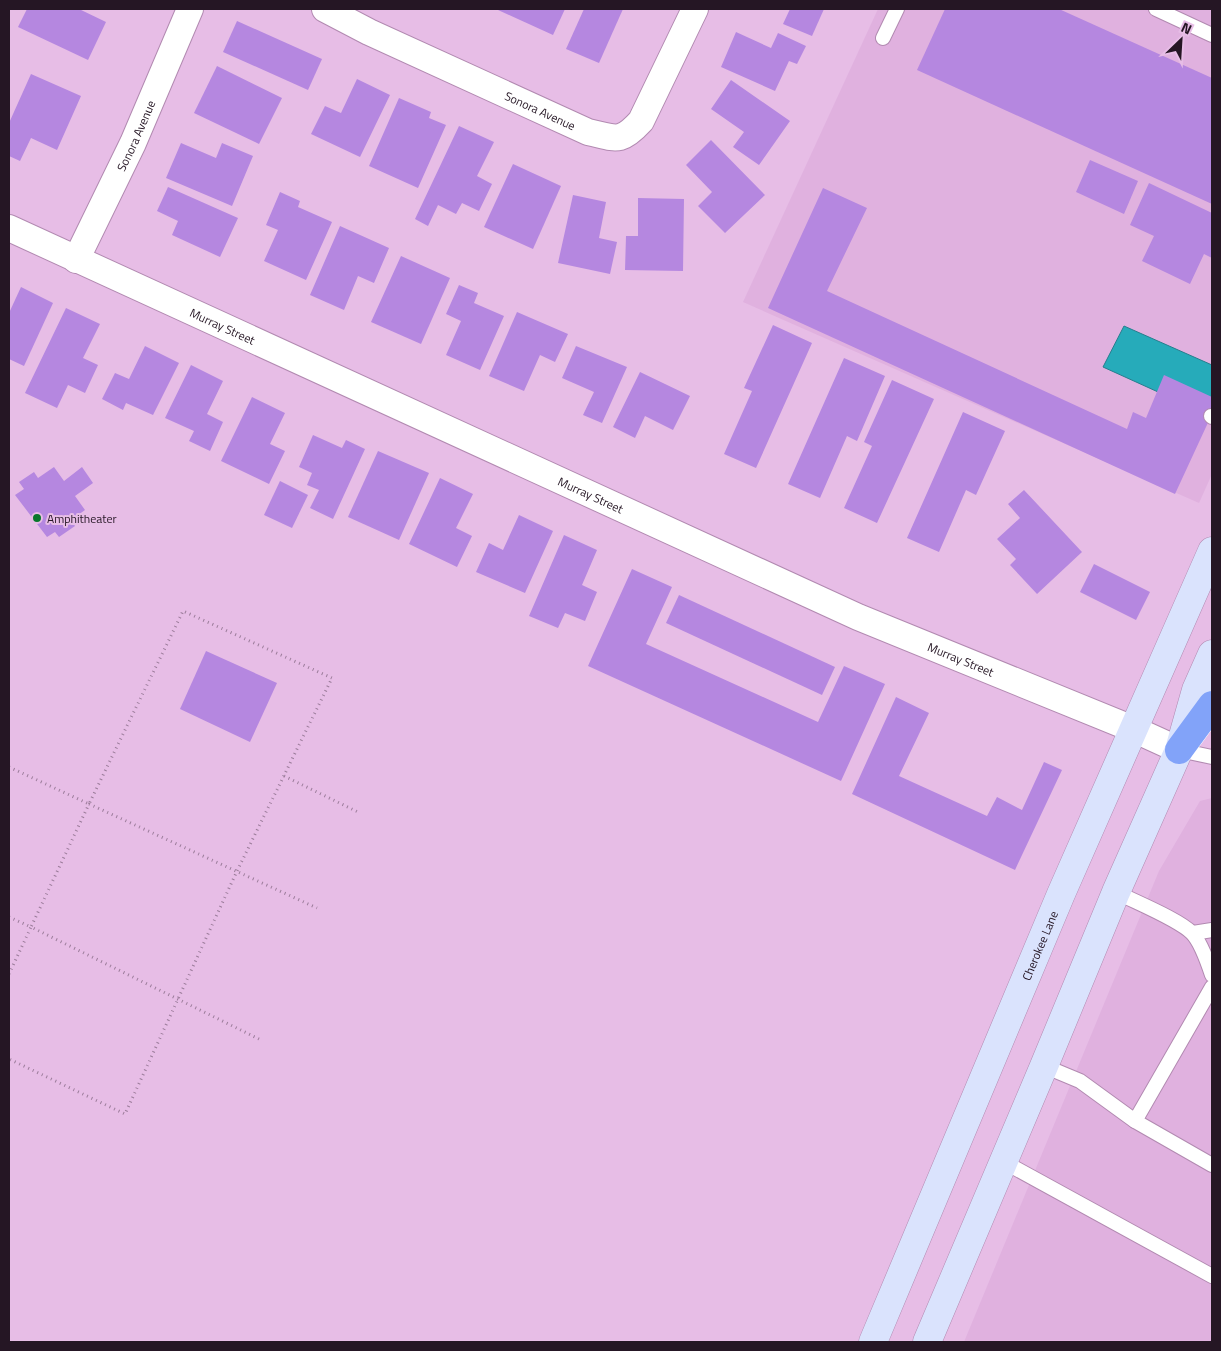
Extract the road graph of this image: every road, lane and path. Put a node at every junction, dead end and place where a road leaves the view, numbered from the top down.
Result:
1 (190, 9) edge
2 (325, 9) edge
3 (695, 9) edge
4 (897, 9) edge
5 (1156, 9) edge
6 (1212, 34) edge
7 (884, 38) dead end
8 (9, 228) edge
9 (76, 260) junction
10 (1212, 551) edge
11 (1212, 654) edge
12 (1212, 704) edge
13 (1133, 729) junction
14 (1179, 750) junction
15 (1212, 757) edge
16 (9, 767) edge
17 (284, 776) junction
18 (89, 804) junction
19 (360, 812) dead end
20 (237, 872) junction
21 (1116, 892) junction
22 (317, 908) dead end
23 (9, 917) edge
24 (30, 927) junction
25 (1212, 930) edge
26 (1193, 933) junction
27 (9, 974) edge
28 (1212, 975) edge
29 (1212, 987) edge
30 (177, 999) junction
31 (259, 1039) dead end
32 (9, 1059) edge
33 (1044, 1066) junction
34 (1135, 1122) junction
35 (1004, 1162) junction
36 (1212, 1165) edge
37 (1212, 1276) edge
38 (872, 1342) edge
39 (927, 1342) edge

1 - 9 street, Sonora Avenue
2 - 3 street, Sonora Avenue
4 - 7 lane
5 - 6 lane
8 - 9 street, Murray Street
9 - 13 street, Murray Street
10 - 13 main road, Cherokee Lane
11 - 14 main road
12 - 14 highway
13 - 14 street, Murray Street
13 - 38 main road, Cherokee Lane
14 - 15 lane
14 - 21 main road
16 - 18 path
17 - 18 path
17 - 19 path
17 - 20 path
18 - 20 path
18 - 24 path
20 - 22 path
20 - 30 path
21 - 26 lane
21 - 33 main road
23 - 24 path
24 - 27 path
24 - 30 path
25 - 26 lane
26 - 28 lane
29 - 34 lane
30 - 31 path
30 - 32 path
33 - 34 lane
33 - 35 main road
34 - 36 lane
35 - 37 lane
35 - 39 main road

